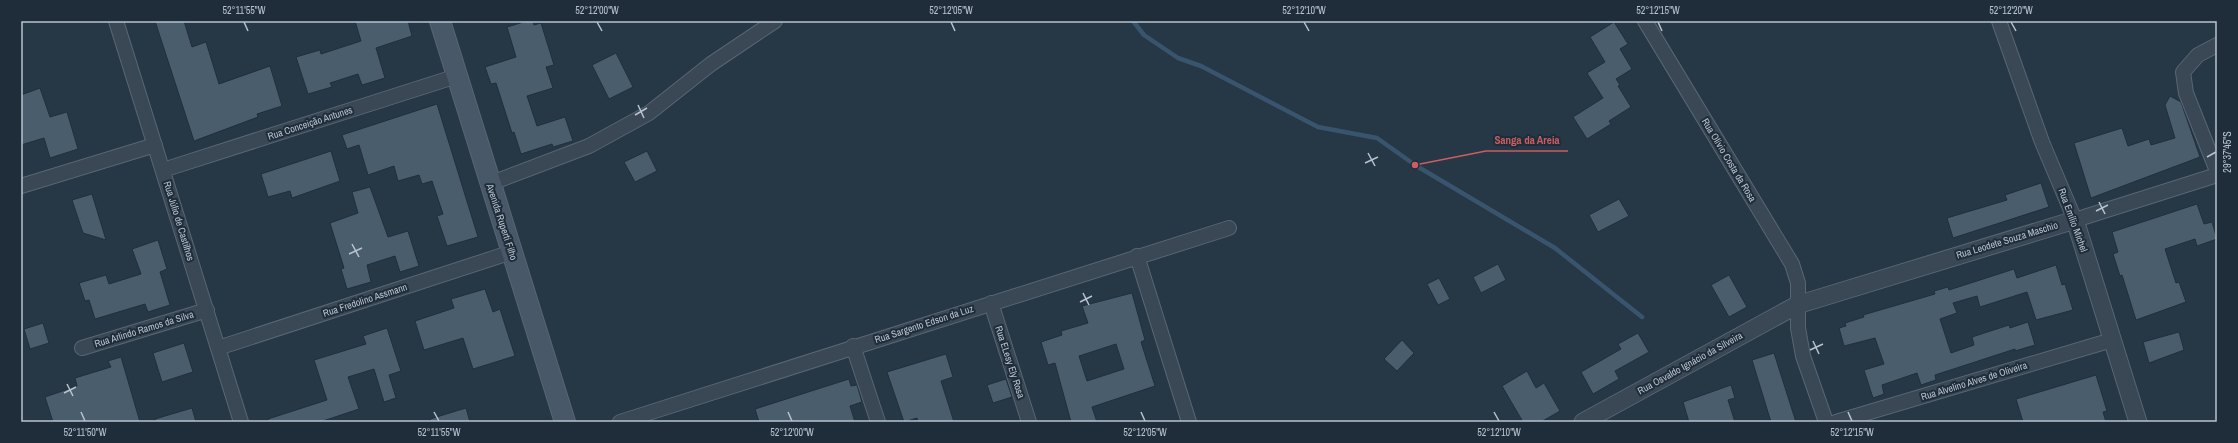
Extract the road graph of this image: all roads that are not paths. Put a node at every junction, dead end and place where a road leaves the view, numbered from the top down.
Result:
1 (116, 21) edge
2 (440, 21) edge
3 (775, 21) edge
4 (1645, 21) edge
5 (1998, 21) edge
6 (2217, 45) edge
7 (457, 76) junction
8 (155, 145) junction
9 (163, 170) junction
10 (2217, 171) edge
11 (2217, 175) edge
12 (489, 184) junction
13 (21, 186) edge
14 (2075, 220) junction
15 (1229, 228) dead end
16 (512, 252) junction
17 (1137, 256) junction
18 (991, 303) junction
19 (1797, 305) junction
20 (206, 310) junction
21 (2112, 340) junction
22 (853, 346) junction
23 (82, 348) dead end
24 (218, 348) junction
25 (241, 422) edge
26 (565, 422) edge
27 (620, 422) edge
28 (878, 422) edge
29 (1029, 422) edge
30 (1189, 422) edge
31 (1583, 422) edge
32 (1826, 422) edge
33 (1836, 422) edge
34 (2138, 422) edge

1 - 8 street, Rua Júlio de Castilhos
2 - 7 main road, Avenida Ruperti Filho
3 - 12 street
4 - 19 street, Rua Olívio Costa da Rosa
5 - 14 street, Rua Emílio Michel
6 - 10 street
7 - 9 street, Rua Conceição Antunes
7 - 12 main road, Avenida Ruperti Filho
8 - 9 street, Rua Júlio de Castilhos
8 - 13 street
9 - 20 street, Rua Júlio de Castilhos
11 - 14 street, Rua Leodete Souza Maschio
12 - 16 main road, Avenida Ruperti Filho
14 - 19 street, Rua Leodete Souza Maschio
14 - 21 street, Rua Emílio Michel
15 - 17 street, Rua Sargento Edson da Luz
16 - 24 street, Rua Fredolino Assmann
16 - 26 main road, Avenida Ruperti Filho
17 - 18 street, Rua Sargento Edson da Luz
17 - 30 street
18 - 22 street, Rua Sargento Edson da Luz
18 - 29 street, Rua ELesy Ely Rosa
19 - 31 street, Rua Osvaldo Ignácio da Silveira
19 - 32 street, Rua Olívio Costa da Rosa
20 - 23 street, Rua Arlindo Ramos da Silva
20 - 24 street, Rua Júlio de Castilhos
21 - 33 street, Rua Alvelino Alves de Oliveira
21 - 34 street, Rua Emílio Michel
22 - 27 street, Rua Sargento Edson da Luz
22 - 28 street
24 - 25 street, Rua Júlio de Castilhos

